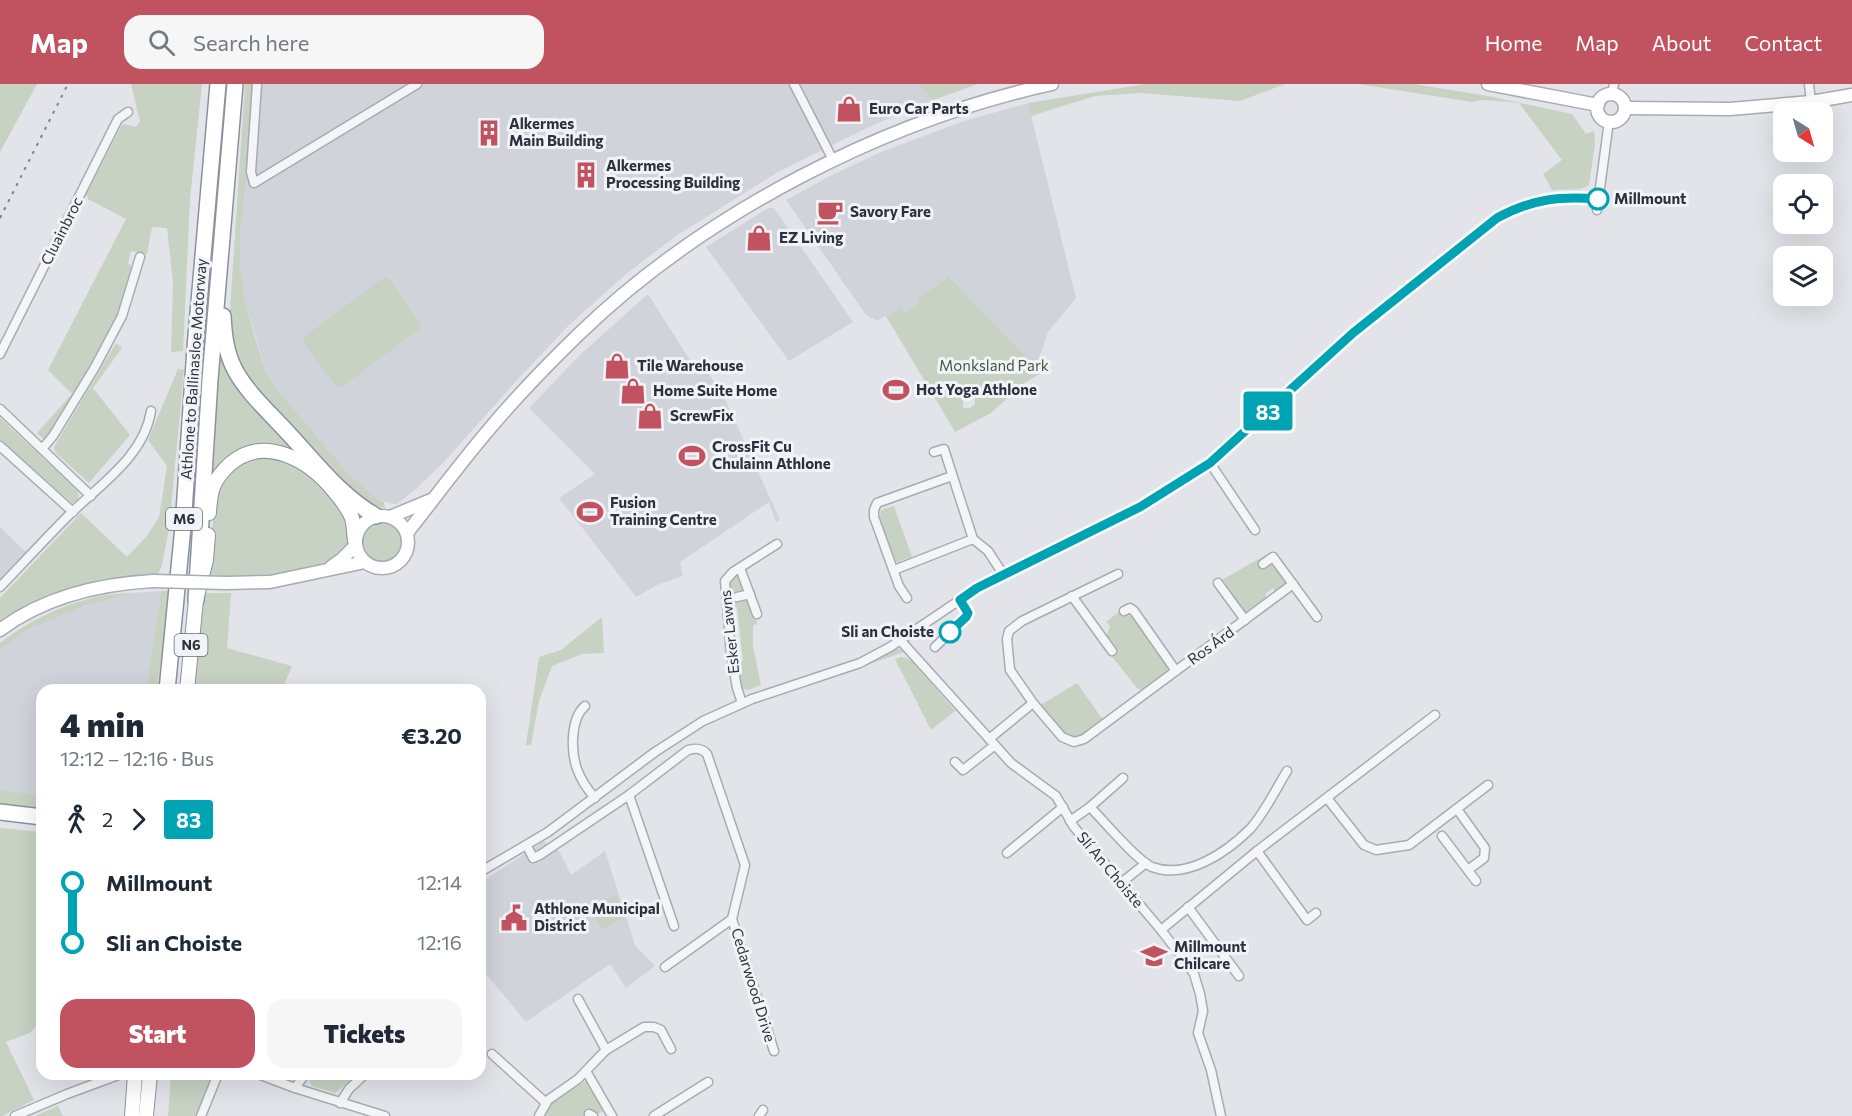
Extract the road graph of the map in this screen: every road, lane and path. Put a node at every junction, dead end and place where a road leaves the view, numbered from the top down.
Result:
1 (218, 84) edge
2 (235, 84) edge
3 (257, 84) edge
4 (417, 84) edge
5 (794, 84) edge
6 (1052, 84) edge
7 (1488, 84) edge
8 (1809, 84) edge
9 (1613, 89) edge
10 (1852, 95) edge
11 (1811, 102) joint
12 (1598, 105) junction
13 (1773, 105) edge
14 (1625, 108) junction
15 (128, 112) dead end
16 (1609, 121) junction
17 (833, 160) junction
18 (1598, 199) junction
19 (1597, 210) dead end
20 (140, 257) dead end
21 (220, 274) junction
22 (0, 354) edge
23 (0, 409) edge
24 (152, 411) dead end
25 (0, 446) edge
26 (42, 449) junction
27 (934, 452) dead end
28 (1210, 463) junction
29 (952, 476) junction
30 (92, 496) junction
31 (432, 500) junction
32 (73, 512) junction
33 (383, 516) junction
34 (1255, 530) dead end
35 (407, 533) junction
36 (973, 539) junction
37 (355, 543) junction
38 (777, 544) dead end
39 (365, 562) junction
40 (1263, 564) dead end
41 (740, 568) junction
42 (327, 569) junction
43 (894, 570) junction
44 (1003, 574) junction
45 (1118, 574) dead end
46 (1218, 584) dead end
47 (1293, 584) junction
48 (0, 587) edge
49 (750, 594) junction
50 (1072, 596) junction
51 (737, 597) dead end
52 (907, 598) dead end
53 (196, 600) junction
54 (960, 600) junction
55 (1124, 611) dead end
56 (757, 614) dead end
57 (1317, 617) dead end
58 (1245, 620) junction
59 (0, 630) edge
60 (900, 640) junction
61 (935, 647) dead end
62 (1112, 651) dead end
63 (1176, 671) junction
64 (168, 684) edge
65 (188, 684) edge
66 (742, 702) junction
67 (1033, 703) junction
68 (585, 706) dead end
69 (1436, 715) dead end
70 (992, 742) junction
71 (955, 762) dead end
72 (1287, 771) dead end
73 (1123, 778) dead end
74 (1488, 785) dead end
75 (1277, 787) junction
76 (1287, 790) dead end
77 (629, 795) junction
78 (595, 798) junction
79 (1327, 798) junction
80 (1063, 807) junction
81 (1090, 807) junction
82 (1457, 809) junction
83 (0, 814) edge
84 (36, 817) edge
85 (36, 821) edge
86 (1070, 821) junction
87 (1442, 836) dead end
88 (527, 846) junction
89 (1257, 851) junction
90 (1007, 853) dead end
91 (1146, 863) junction
92 (486, 869) edge
93 (1468, 870) junction
94 (1476, 881) dead end
95 (1121, 883) junction
96 (1188, 908) junction
97 (1316, 914) dead end
98 (732, 919) junction
99 (674, 926) dead end
100 (1161, 930) junction
101 (665, 967) dead end
102 (1239, 976) dead end
103 (578, 999) dead end
104 (671, 1048) dead end
105 (606, 1050) junction
106 (774, 1051) dead end
107 (492, 1054) dead end
108 (586, 1071) junction
109 (105, 1080) edge
110 (135, 1080) edge
111 (149, 1080) edge
112 (216, 1080) edge
113 (274, 1080) edge
114 (301, 1080) edge
115 (359, 1080) edge
116 (708, 1082) dead end
117 (295, 1088) junction
118 (340, 1103) junction
119 (546, 1103) junction
120 (380, 1115) edge
121 (15, 1116) edge
122 (132, 1116) edge
123 (146, 1116) edge
124 (201, 1116) edge
125 (539, 1116) edge
126 (612, 1116) edge
127 (654, 1116) edge
128 (1221, 1116) edge

1 - 64 highway, Athlone to Ballinasloe Motorway / M6
2 - 21 highway, Athlone to Ballinasloe Motorway / M6
3 - 4 street
5 - 17 street
6 - 17 main road
7 - 12 main road
8 - 11 street
9 - 12 main road
9 - 14 main road
10 - 11 main road
12 - 16 main road
13 - 14 main road
14 - 16 main road
15 - 22 street, Cluainbroc
16 - 18 street
17 - 31 main road
18 - 19 street
18 - 28 street
20 - 26 street
21 - 33 highway
21 - 53 highway, Athlone to Ballinasloe Motorway / M6
23 - 26 street
24 - 30 street
25 - 32 street
26 - 30 street
27 - 29 street
28 - 34 street
28 - 44 street
29 - 36 street
29 - 43 street
30 - 32 street
31 - 33 main road
31 - 35 main road
32 - 48 street
33 - 35 main road
33 - 37 main road
35 - 39 main road
36 - 43 street
36 - 44 street
37 - 39 main road
37 - 42 main road
37 - 53 highway
38 - 41 street, Esker Lawns
39 - 42 main road
40 - 47 street
41 - 49 street, Esker Lawns
41 - 66 street, Esker Lawns
42 - 59 main road, bridge
43 - 52 street
44 - 54 street
45 - 50 street
46 - 58 street, Ros Árd
47 - 57 street
47 - 58 street, Ros Árd
49 - 51 street, Esker Lawns
49 - 56 street, Esker Lawns
50 - 62 street
50 - 67 street
53 - 65 highway, N6
54 - 60 street
54 - 61 street
55 - 63 street, Ros Árd
58 - 63 street, Ros Árd
60 - 66 street
60 - 70 street, Slí An Choiste
63 - 67 street, Ros Árd
66 - 78 street
67 - 70 street
68 - 78 street
69 - 79 street
70 - 71 street
70 - 80 street, Slí An Choiste
72 - 75 street
73 - 81 street
74 - 82 street
75 - 76 street
75 - 91 street
77 - 88 street
77 - 98 street, Cedarwood Drive
77 - 99 street
78 - 88 street
79 - 82 street
79 - 89 street
80 - 86 street, Slí An Choiste
80 - 90 street
81 - 86 street
81 - 91 street
82 - 93 street
83 - 84 highway
83 - 85 highway
86 - 95 street, Slí An Choiste
87 - 93 street
88 - 92 street
89 - 96 street
89 - 97 street
91 - 95 street
93 - 94 street
95 - 100 street, Slí An Choiste
96 - 100 street
96 - 102 street
98 - 101 street, Cedarwood Drive
98 - 106 street, Cedarwood Drive
100 - 128 street, Slí An Choiste
103 - 105 street
104 - 105 street
105 - 108 street
107 - 119 street
108 - 119 street
108 - 126 street
109 - 121 street
110 - 122 highway
111 - 123 highway
112 - 124 street
113 - 117 street
114 - 117 street
115 - 118 street
116 - 127 street
117 - 118 street
118 - 120 street
119 - 125 street

